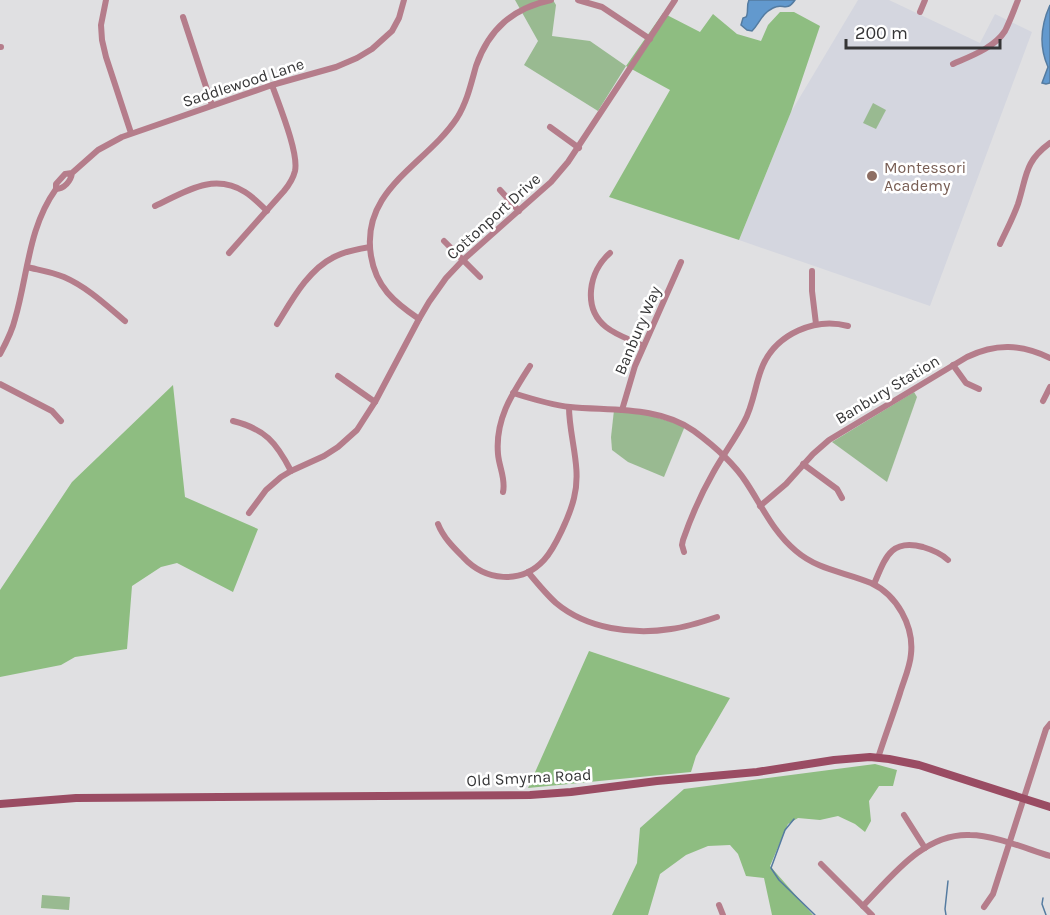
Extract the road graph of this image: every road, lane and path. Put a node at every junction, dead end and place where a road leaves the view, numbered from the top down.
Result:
1 (106, 0) edge
2 (404, 0) edge
3 (551, 0) edge
4 (578, 0) edge
5 (675, 0) edge
6 (925, 0) edge
7 (1018, 0) edge
8 (920, 12) dead end
9 (183, 17) dead end
10 (650, 39) junction
11 (953, 64) dead end
12 (272, 86) junction
13 (213, 105) junction
14 (550, 127) dead end
15 (131, 133) junction
16 (1050, 142) edge
17 (579, 148) junction
18 (500, 190) dead end
19 (155, 206) dead end
20 (267, 211) junction
21 (519, 211) junction
22 (444, 241) dead end
23 (1000, 244) dead end
24 (370, 247) junction
25 (228, 253) dead end
26 (610, 253) dead end
27 (463, 260) junction
28 (681, 262) dead end
29 (27, 267) junction
30 (812, 271) dead end
31 (480, 277) dead end
32 (419, 319) junction
33 (125, 321) dead end
34 (277, 324) dead end
35 (816, 324) junction
36 (848, 326) dead end
37 (644, 346) junction
38 (0, 354) edge
39 (1050, 358) edge
40 (953, 365) junction
41 (530, 366) dead end
42 (338, 376) dead end
43 (0, 384) edge
44 (1050, 387) edge
45 (979, 389) dead end
46 (513, 393) junction
47 (1043, 401) dead end
48 (375, 402) junction
49 (569, 407) junction
50 (622, 410) junction
51 (61, 421) dead end
52 (233, 421) dead end
53 (723, 456) junction
54 (803, 464) junction
55 (291, 471) junction
56 (503, 492) dead end
57 (842, 498) dead end
58 (760, 506) junction
59 (249, 513) dead end
60 (438, 524) dead end
61 (684, 552) dead end
62 (948, 560) dead end
63 (528, 572) junction
64 (874, 584) junction
65 (717, 617) dead end
66 (1050, 724) edge
67 (1042, 741) junction
68 (1050, 744) edge
69 (878, 758) junction
70 (1023, 798) junction
71 (0, 804) edge
72 (1050, 807) edge
73 (904, 815) dead end
74 (1009, 843) junction
75 (925, 848) junction
76 (1050, 856) edge
77 (821, 864) dead end
78 (719, 905) dead end
79 (863, 906) junction
80 (984, 907) dead end
81 (723, 915) edge
82 (872, 915) edge

1 - 15 street
2 - 12 street, Saddlewood Lane
3 - 24 street
4 - 10 street
5 - 10 street, Cottonport Drive
6 - 8 street
7 - 11 street
9 - 13 street
10 - 17 street, Cottonport Drive
12 - 13 street, Saddlewood Lane
12 - 20 street
13 - 15 street, Saddlewood Lane
14 - 17 street
15 - 29 street, Saddlewood Lane
16 - 23 street
17 - 21 street, Cottonport Drive
18 - 21 street
19 - 20 street
20 - 25 street
21 - 27 street, Cottonport Drive
22 - 27 street
24 - 32 street
24 - 34 street
26 - 37 street
27 - 31 street
27 - 32 street, Cottonport Drive
28 - 37 street, Banbury Way
29 - 33 street
29 - 38 street, Saddlewood Lane
30 - 35 street
32 - 48 street, Cottonport Drive
35 - 36 street
35 - 53 street
37 - 50 street, Banbury Way
39 - 40 street, Banbury Station
40 - 45 street
40 - 54 street, Banbury Station
41 - 46 street
42 - 48 street
43 - 51 street
44 - 47 street
46 - 49 street
46 - 56 street
48 - 55 street, Cottonport Drive
49 - 50 street
49 - 63 street
50 - 53 street
52 - 55 street
53 - 58 street
53 - 61 street
54 - 57 street
54 - 58 street, Banbury Station
55 - 59 street, Cottonport Drive
58 - 64 street
60 - 63 street
62 - 64 street
63 - 65 street
64 - 69 street
66 - 67 street
67 - 68 street
67 - 70 street
69 - 70 street, Old Smyrna Road
69 - 71 street, Old Smyrna Road
70 - 72 street, Old Smyrna Road
70 - 74 street
73 - 75 street
74 - 75 street
74 - 76 street
74 - 80 street
75 - 79 street
77 - 79 street
78 - 81 street
79 - 82 street

